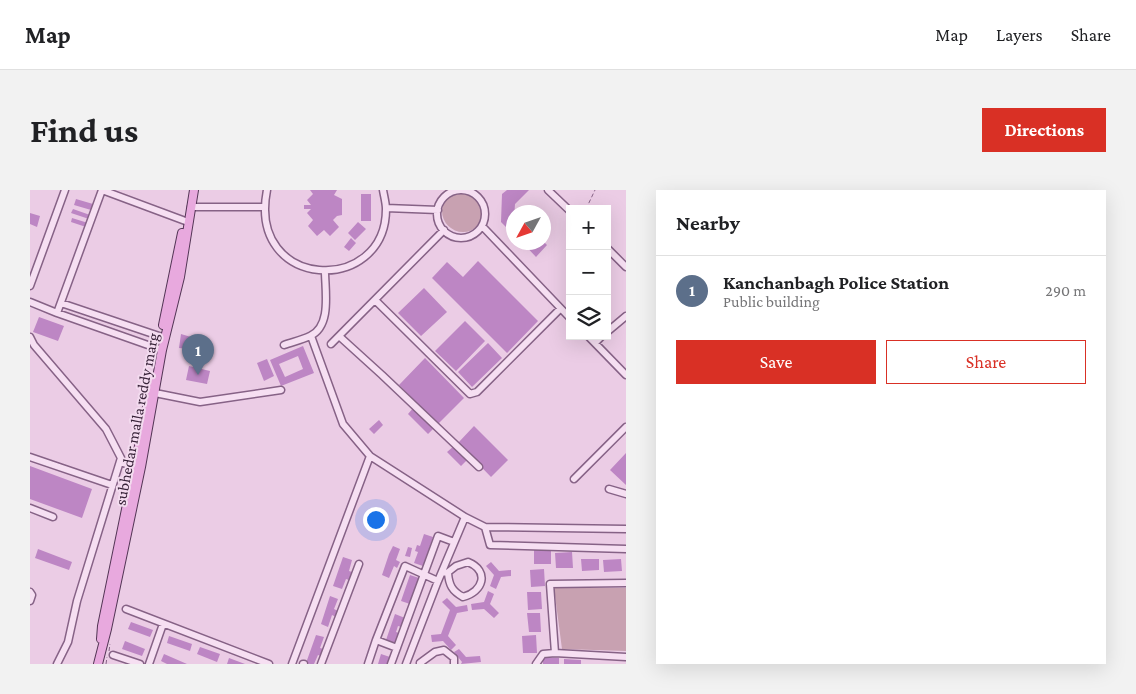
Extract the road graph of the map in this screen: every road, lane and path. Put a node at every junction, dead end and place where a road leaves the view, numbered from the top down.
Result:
1 (65, 190) edge
2 (102, 190) edge
3 (189, 190) edge
4 (194, 190) edge
5 (267, 190) edge
6 (383, 190) edge
7 (548, 190) edge
8 (595, 190) edge
9 (444, 192) edge
10 (476, 192) edge
11 (588, 205) edge
12 (191, 207) junction
13 (264, 207) junction
14 (566, 207) edge
15 (386, 208) junction
16 (438, 210) junction
17 (186, 221) junction
18 (482, 226) junction
19 (444, 230) junction
20 (609, 250) edge
21 (626, 267) edge
22 (325, 271) junction
23 (30, 286) edge
24 (375, 300) junction
25 (30, 302) edge
26 (61, 302) junction
27 (560, 309) junction
28 (57, 313) junction
29 (566, 314) edge
30 (626, 316) edge
31 (611, 329) edge
32 (30, 336) edge
33 (311, 336) junction
34 (339, 336) junction
35 (163, 338) junction
36 (592, 340) edge
37 (598, 340) edge
38 (595, 343) junction
39 (331, 344) dead end
40 (284, 345) dead end
41 (160, 349) junction
42 (626, 375) edge
43 (281, 390) dead end
44 (155, 393) junction
45 (626, 427) edge
46 (370, 456) junction
47 (30, 457) edge
48 (120, 462) junction
49 (135, 467) junction
50 (479, 467) dead end
51 (574, 479) dead end
52 (112, 485) junction
53 (610, 489) dead end
54 (626, 494) edge
55 (30, 508) edge
56 (53, 517) dead end
57 (465, 517) junction
58 (486, 527) junction
59 (626, 529) edge
60 (454, 542) junction
61 (626, 548) edge
62 (359, 564) dead end
63 (444, 572) junction
64 (424, 575) junction
65 (438, 581) junction
66 (626, 583) edge
67 (30, 592) edge
68 (30, 601) edge
69 (126, 610) dead end
70 (163, 624) junction
71 (376, 640) junction
72 (397, 648) junction
73 (101, 653) junction
74 (556, 653) junction
75 (114, 654) dead end
76 (626, 657) edge
77 (407, 662) edge
78 (421, 663) edge
79 (57, 664) edge
80 (98, 664) edge
81 (140, 664) edge
82 (149, 664) edge
83 (269, 664) edge
84 (292, 664) edge
85 (322, 664) edge
86 (368, 664) edge
87 (391, 664) edge
88 (454, 664) edge
89 (536, 664) edge

1 - 23 lane
2 - 17 lane
2 - 26 lane
3 - 17 main road, subhedar malla reddy marg
4 - 12 main road, subhedar malla reddy marg
5 - 13 lane
6 - 15 lane
7 - 14 lane
8 - 11 path
9 - 10 lane
9 - 16 lane
10 - 18 lane
12 - 13 lane
12 - 17 main road, subhedar malla reddy marg
13 - 22 lane
15 - 16 lane
15 - 22 lane
16 - 19 lane
17 - 35 main road, subhedar malla reddy marg
18 - 19 lane
18 - 27 lane
19 - 24 lane
20 - 21 lane
22 - 33 lane
24 - 27 lane
24 - 34 lane
25 - 28 lane
26 - 28 lane
26 - 35 lane
27 - 29 lane
28 - 41 lane
30 - 31 lane
32 - 48 lane
33 - 40 lane
33 - 46 lane
34 - 39 lane
34 - 50 lane
35 - 41 main road, subhedar malla reddy marg
36 - 38 lane
37 - 38 lane
38 - 42 lane
41 - 44 main road, subhedar malla reddy marg
41 - 49 main road, subhedar malla reddy marg
43 - 44 lane
44 - 73 main road, subhedar malla reddy marg
45 - 51 lane
46 - 57 lane
46 - 84 lane
47 - 52 lane
48 - 49 lane
48 - 52 lane
49 - 73 main road, subhedar malla reddy marg
52 - 79 lane
53 - 54 lane
55 - 56 lane
57 - 58 lane
57 - 60 lane
58 - 59 lane
58 - 61 lane
60 - 63 lane
60 - 64 lane
62 - 85 lane
63 - 63 lane
63 - 65 lane
64 - 65 lane
64 - 71 lane
64 - 72 lane
65 - 77 lane
66 - 74 lane
67 - 68 lane
69 - 70 lane
70 - 82 lane
70 - 83 lane
71 - 72 lane
71 - 86 lane
72 - 87 lane
73 - 80 main road, subhedar malla reddy marg
74 - 76 lane
74 - 89 lane
75 - 81 lane
77 - 78 lane
78 - 88 lane

